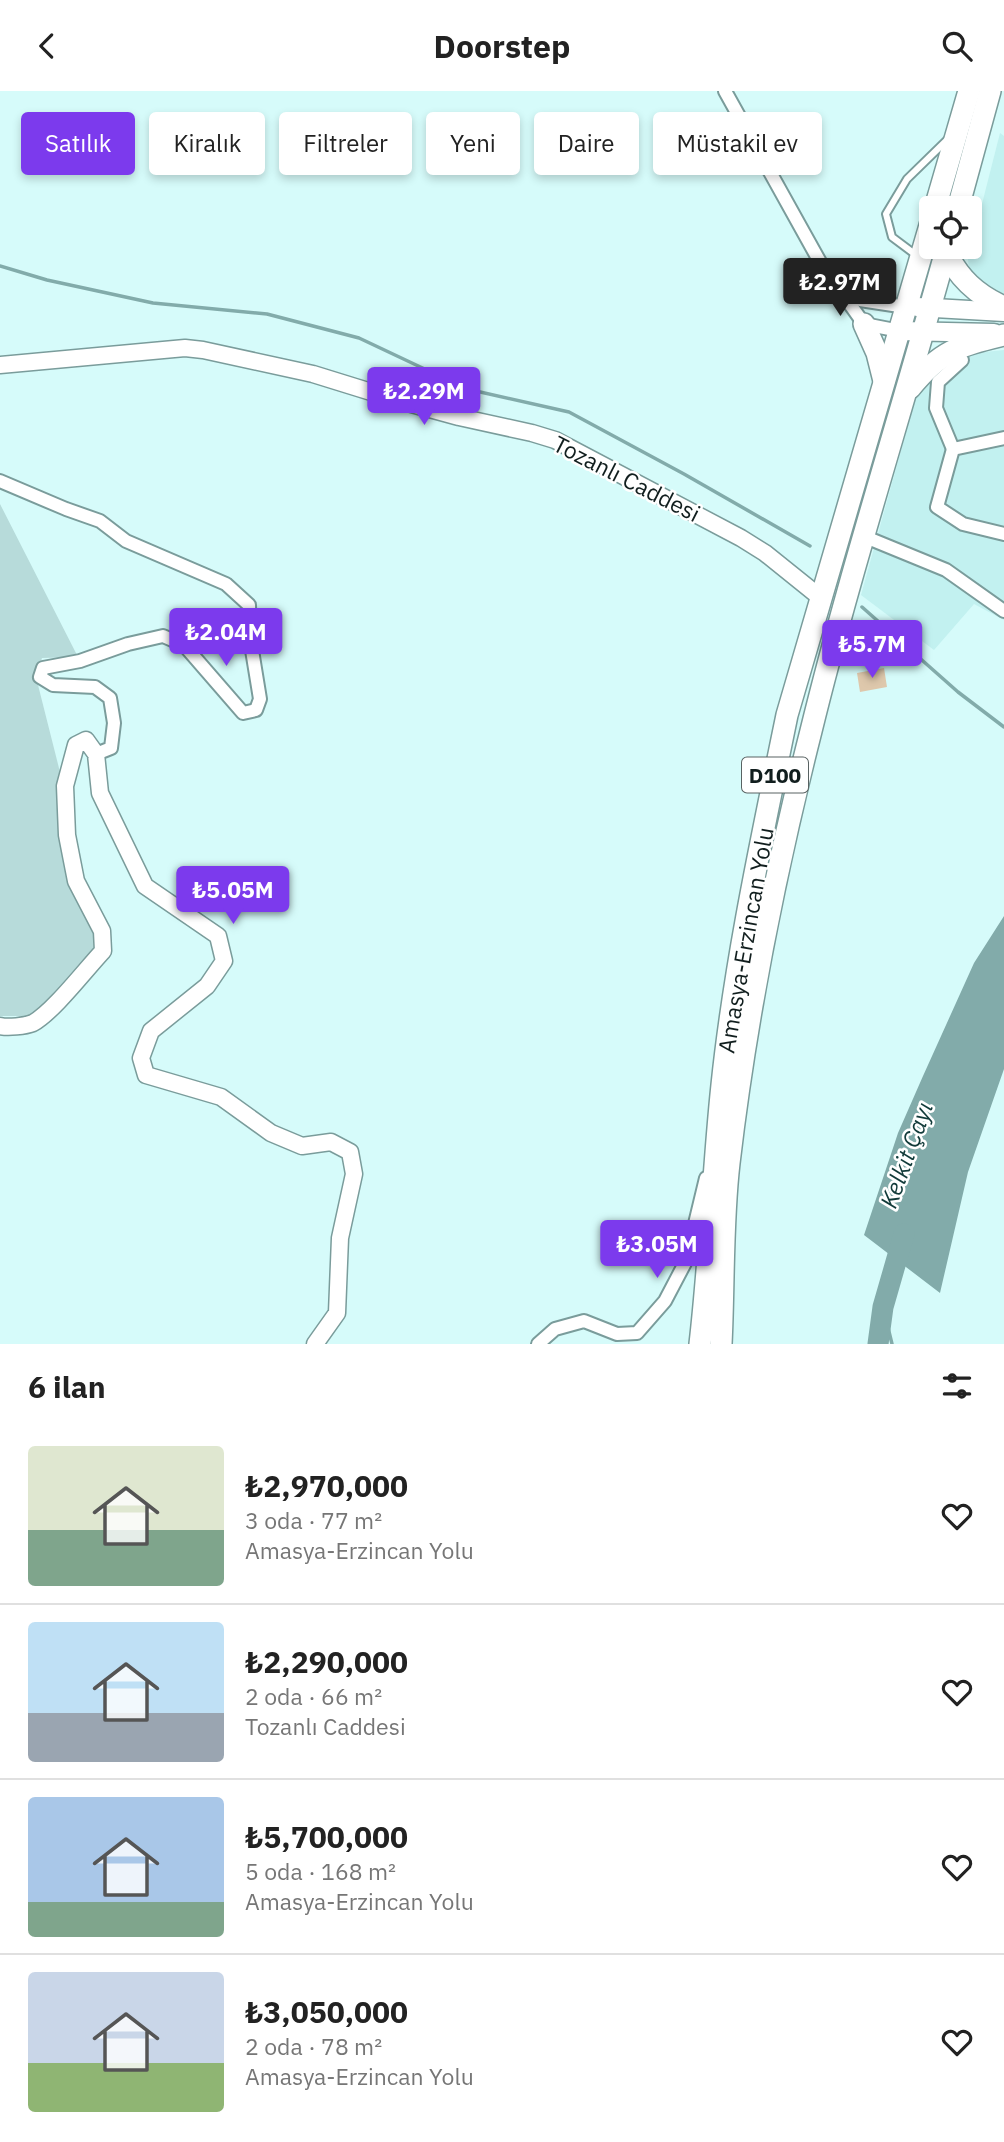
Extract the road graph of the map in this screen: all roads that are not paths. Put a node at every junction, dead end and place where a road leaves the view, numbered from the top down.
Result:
1 (725, 91) edge
2 (969, 91) edge
3 (990, 91) edge
4 (958, 129) junction
5 (938, 196) edge
6 (961, 196) edge
7 (919, 257) edge
8 (921, 259) edge
9 (944, 259) edge
10 (953, 259) edge
11 (842, 293) junction
12 (906, 307) junction
13 (930, 307) junction
14 (1004, 309) edge
15 (864, 324) junction
16 (900, 331) junction
17 (923, 331) junction
18 (1004, 334) edge
19 (962, 361) dead end
20 (0, 365) edge
21 (885, 384) junction
22 (905, 395) junction
23 (1004, 438) edge
24 (953, 449) junction
25 (0, 481) edge
26 (1004, 534) edge
27 (863, 537) junction
28 (821, 599) junction
29 (1004, 611) edge
30 (96, 754) junction
31 (0, 1026) edge
32 (718, 1134) junction
33 (315, 1344) edge
34 (538, 1344) edge
35 (701, 1344) edge
36 (721, 1344) edge

1 - 11 street
2 - 4 highway
3 - 6 highway
4 - 5 highway
4 - 7 lane
8 - 12 highway, Amasya-Erzincan Yolu / D100
9 - 13 highway, D100
10 - 14 highway
11 - 12 street
11 - 15 street
12 - 13 main road
12 - 16 highway, Amasya-Erzincan Yolu / D100
13 - 14 main road
13 - 17 highway, D100
15 - 16 street
15 - 21 highway
16 - 17 main road
16 - 21 highway, Amasya-Erzincan Yolu / D100
17 - 18 main road
17 - 22 highway, D100
18 - 22 highway
19 - 24 street
20 - 28 street, Tozanlı Caddesi
21 - 28 highway, Amasya-Erzincan Yolu / D100
22 - 27 highway, D100
23 - 24 street
24 - 26 street
25 - 30 street
27 - 29 street
27 - 36 highway, D100
28 - 32 highway, Amasya-Erzincan Yolu / D100
30 - 31 street
30 - 33 street
32 - 34 street
32 - 35 highway, Amasya-Erzincan Yolu / D100

